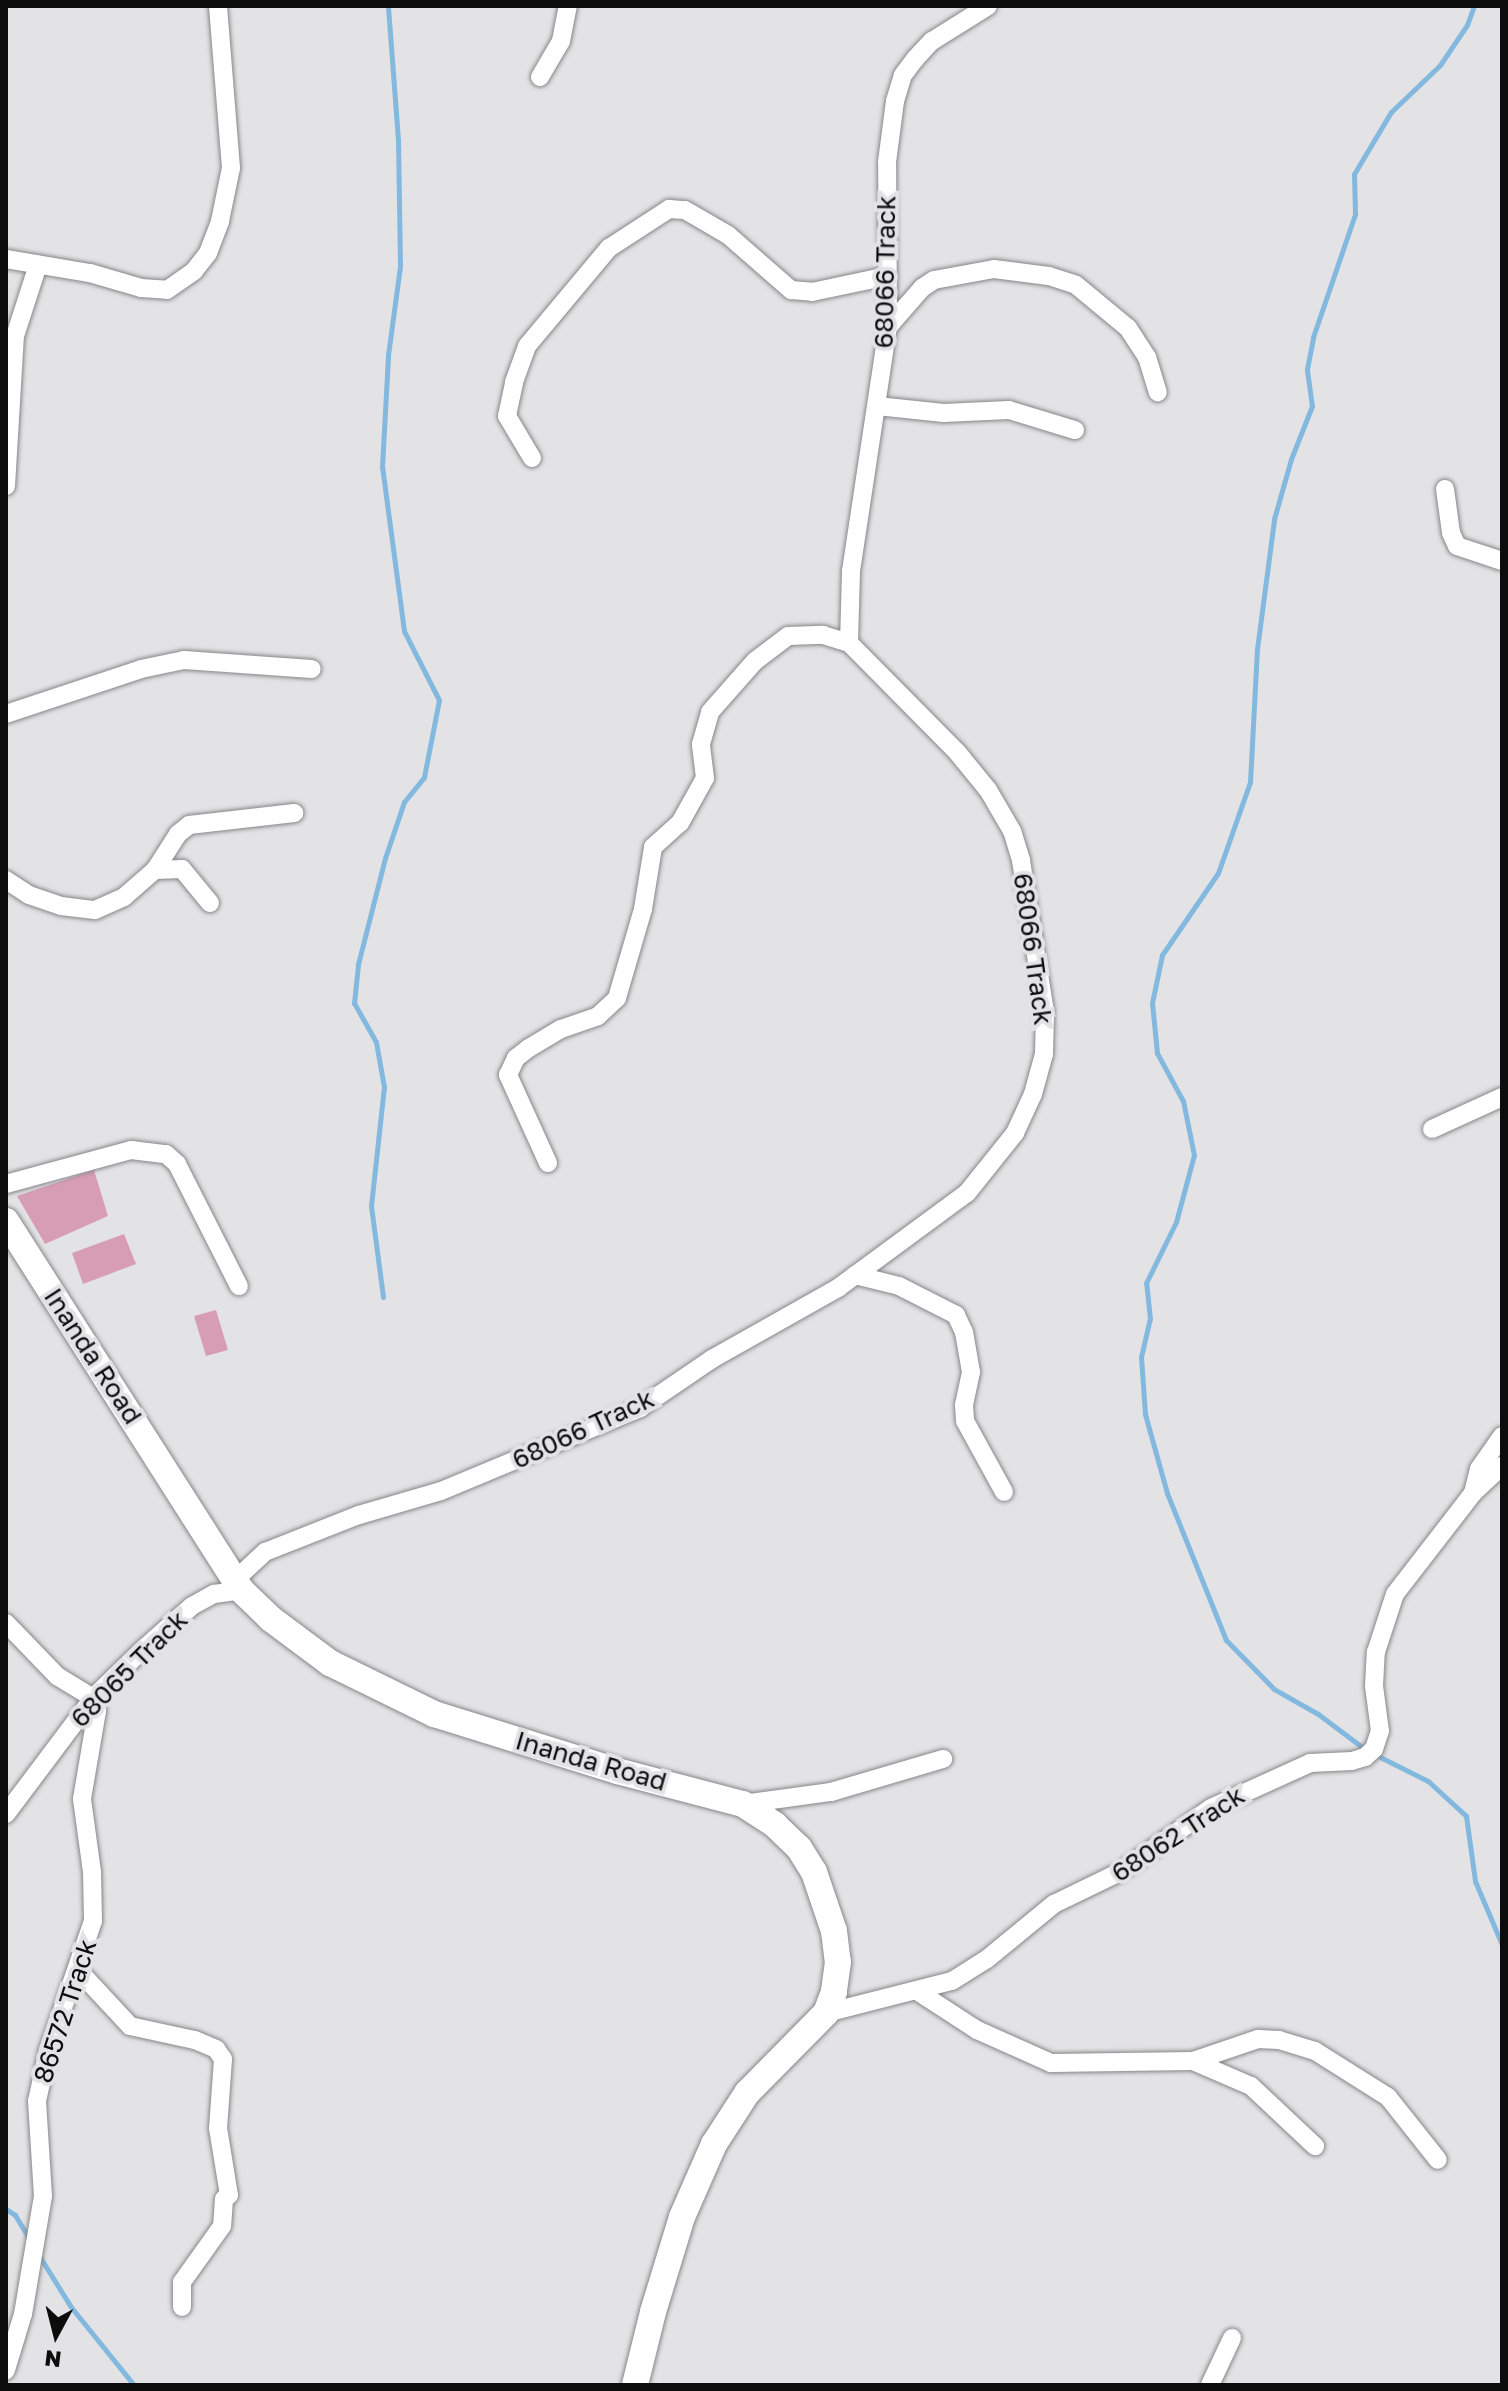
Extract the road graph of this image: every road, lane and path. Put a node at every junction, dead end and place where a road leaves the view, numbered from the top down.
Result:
1 (218, 6) edge
2 (568, 6) edge
3 (988, 6) edge
4 (540, 77) dead end
5 (6, 259) edge
6 (38, 265) junction
7 (888, 276) junction
8 (888, 327) junction
9 (1158, 392) dead end
10 (877, 406) junction
11 (1075, 430) dead end
12 (532, 458) dead end
13 (6, 486) edge
14 (1445, 489) dead end
15 (1502, 561) edge
16 (849, 643) junction
17 (312, 669) dead end
18 (9, 714) edge
19 (294, 813) dead end
20 (155, 870) junction
21 (6, 880) edge
22 (210, 903) dead end
23 (1502, 1097) edge
24 (1432, 1129) dead end
25 (548, 1163) dead end
26 (6, 1184) edge
27 (8, 1226) edge
28 (855, 1275) junction
29 (239, 1286) dead end
30 (1502, 1436) edge
31 (1502, 1466) edge
32 (1004, 1492) dead end
33 (1473, 1493) junction
34 (239, 1584) junction
35 (6, 1623) edge
36 (93, 1698) junction
37 (943, 1759) dead end
38 (743, 1804) junction
39 (6, 1814) edge
40 (78, 1970) junction
41 (917, 1991) junction
42 (826, 2013) junction
43 (1193, 2061) junction
44 (1315, 2146) dead end
45 (1438, 2160) dead end
46 (182, 2307) dead end
47 (1232, 2338) dead end
48 (6, 2370) edge
49 (635, 2385) edge
50 (1210, 2385) edge

1 - 6 street
2 - 4 street
3 - 7 street, 68066 Track
5 - 6 street
6 - 13 street
7 - 8 street, 68066 Track
7 - 12 street
8 - 9 street
8 - 10 street, 68066 Track
10 - 11 street
10 - 16 street, 68066 Track
14 - 15 street
16 - 25 street
16 - 28 street, 68066 Track
17 - 18 street
19 - 20 street
20 - 21 street
20 - 22 street
23 - 24 street
26 - 29 street
27 - 34 street, Inanda Road
28 - 32 street
28 - 34 street, 68066 Track
30 - 33 street
31 - 33 street, 68062 Track
33 - 41 street, 68062 Track
34 - 36 street, 68065 Track
34 - 38 street, Inanda Road
35 - 36 street
36 - 39 street, 68065 Track
36 - 40 street, 86572 Track
37 - 38 street
38 - 42 street, Inanda Road
40 - 46 street
40 - 48 street, 86572 Track
41 - 42 street, 68062 Track
41 - 43 street
42 - 49 street, Inanda Road
43 - 44 street
43 - 45 street
47 - 50 street

